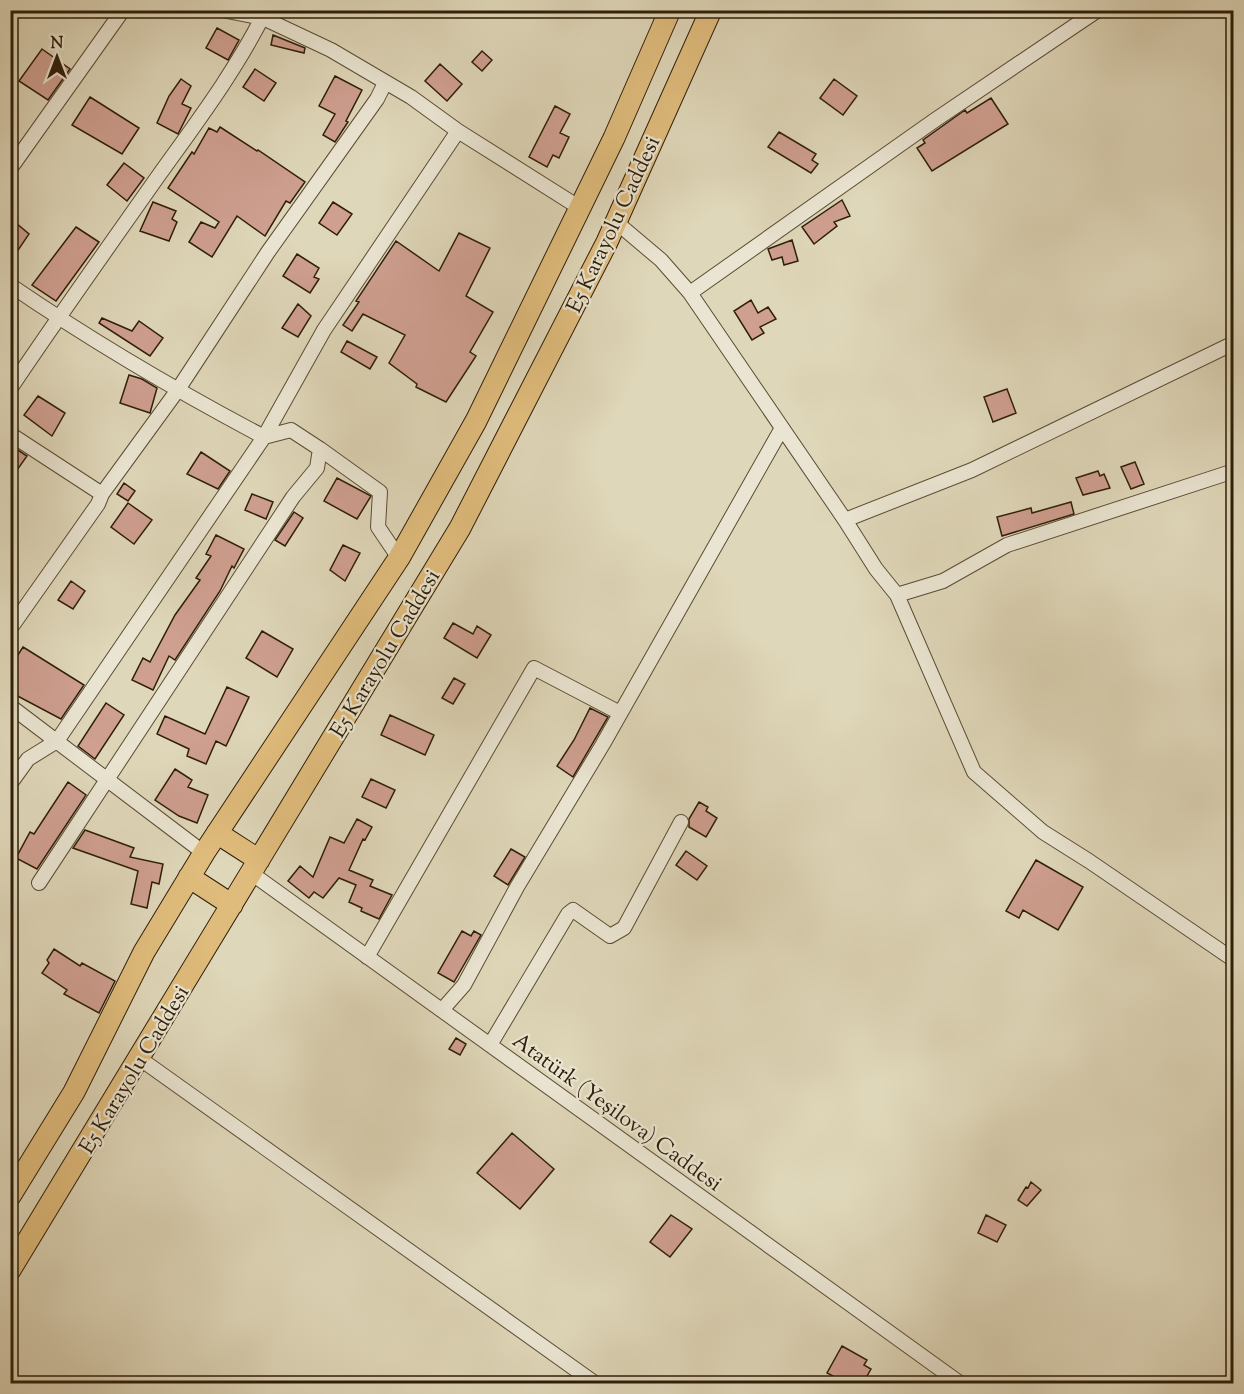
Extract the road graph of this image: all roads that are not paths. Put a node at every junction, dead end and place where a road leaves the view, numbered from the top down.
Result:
1 (123, 10) edge
2 (222, 10) edge
3 (670, 10) edge
4 (711, 10) edge
5 (1098, 10) edge
6 (265, 14) edge
7 (385, 83) junction
8 (458, 131) junction
9 (10, 169) edge
10 (580, 208) junction
11 (616, 222) junction
12 (10, 285) edge
13 (690, 293) junction
14 (58, 318) junction
15 (1233, 343) edge
16 (10, 388) edge
17 (177, 391) junction
18 (782, 428) junction
19 (10, 434) edge
20 (264, 437) junction
21 (320, 449) junction
22 (1233, 471) edge
23 (102, 494) junction
24 (845, 520) junction
25 (399, 558) junction
26 (897, 595) junction
27 (10, 629) edge
28 (10, 705) edge
29 (620, 713) junction
30 (57, 741) junction
31 (107, 779) junction
32 (10, 784) edge
33 (681, 822) dead end
34 (217, 833) junction
35 (204, 853) junction
36 (255, 867) junction
37 (189, 877) junction
38 (39, 883) dead end
39 (232, 905) junction
40 (367, 957) junction
41 (1233, 960) edge
42 (442, 1010) junction
43 (489, 1045) junction
44 (139, 1058) junction
45 (10, 1196) edge
46 (10, 1270) edge
47 (596, 1383) edge
48 (961, 1383) edge

1 - 9 street
2 - 6 street
3 - 10 highway, E5 Karayolu Caddesi
4 - 11 highway, E5 Karayolu Caddesi
5 - 13 street
6 - 7 street
6 - 14 street
7 - 8 street
7 - 17 street
8 - 10 street
8 - 20 street
10 - 25 highway, E5 Karayolu Caddesi
11 - 13 street
11 - 36 highway, E5 Karayolu Caddesi
12 - 14 street
13 - 18 street
14 - 16 street
14 - 17 street
15 - 24 street
17 - 20 street
17 - 23 street
18 - 24 street
18 - 29 street
19 - 23 street
20 - 21 street
20 - 30 street
21 - 25 street
21 - 31 street
22 - 26 street
23 - 27 street
24 - 26 street
25 - 34 highway, E5 Karayolu Caddesi
26 - 41 street
28 - 30 street
29 - 40 street
29 - 42 street
30 - 31 street
30 - 32 street
31 - 35 street
31 - 38 street
33 - 43 street
34 - 35 highway, E5 Karayolu Caddesi
34 - 36 highway
35 - 37 highway, E5 Karayolu Caddesi
36 - 39 highway, E5 Karayolu Caddesi
36 - 40 street, Atatürk (Yeşilova) Caddesi
37 - 39 highway
37 - 45 highway, E5 Karayolu Caddesi
39 - 44 highway, E5 Karayolu Caddesi
40 - 42 street, Atatürk (Yeşilova) Caddesi
42 - 43 street, Atatürk (Yeşilova) Caddesi
43 - 48 street, Atatürk (Yeşilova) Caddesi
44 - 46 highway, E5 Karayolu Caddesi
44 - 47 street

